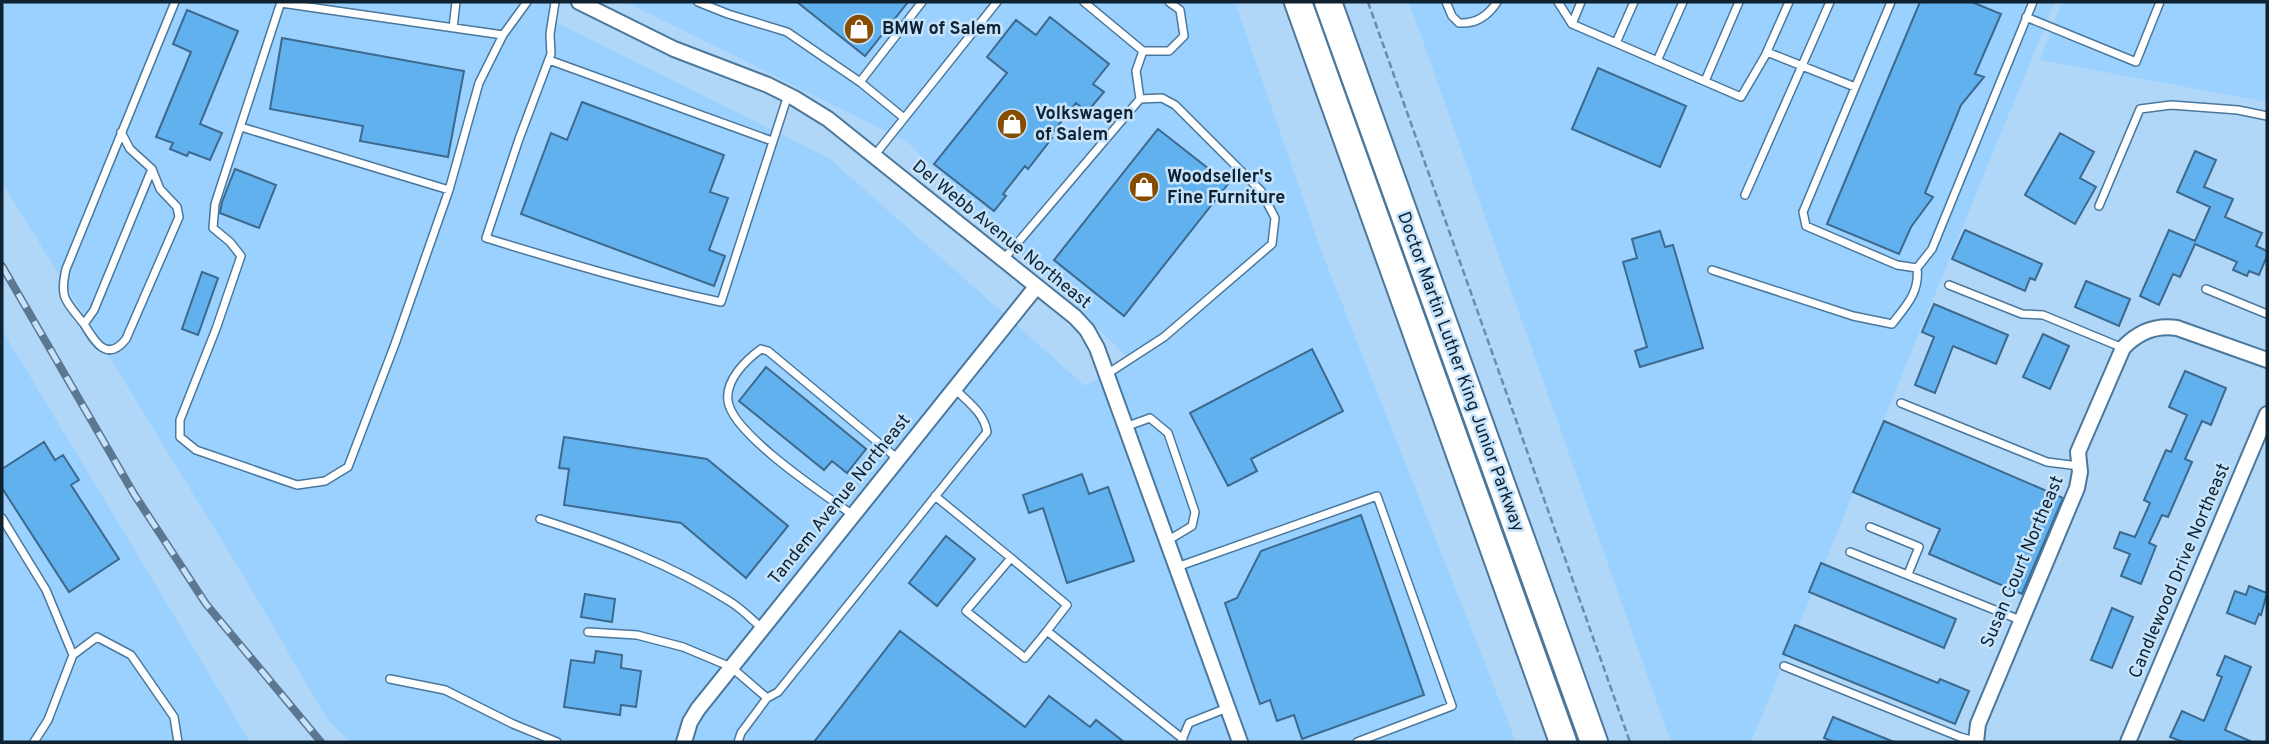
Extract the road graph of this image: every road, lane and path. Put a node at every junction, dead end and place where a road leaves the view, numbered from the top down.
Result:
1 (175, 2) edge
2 (281, 2) edge
3 (456, 2) edge
4 (527, 2) edge
5 (555, 2) edge
6 (579, 2) edge
7 (698, 2) edge
8 (726, 2) edge
9 (922, 2) edge
10 (997, 2) edge
11 (1084, 2) edge
12 (1169, 2) edge
13 (1298, 2) edge
14 (1328, 2) edge
15 (1368, 2) edge
16 (1447, 2) edge
17 (1558, 2) edge
18 (1581, 2) edge
19 (1634, 2) edge
20 (1683, 2) edge
21 (1739, 2) edge
22 (1788, 2) edge
23 (1830, 2) edge
24 (1891, 2) edge
25 (2033, 2) edge
26 (2160, 2) edge
27 (1494, 4) edge
28 (720, 11) junction
29 (2026, 17) junction
30 (1572, 24) junction
31 (453, 28) junction
32 (503, 35) junction
33 (1616, 43) junction
34 (1143, 51) junction
35 (1767, 52) junction
36 (549, 60) junction
37 (1657, 61) junction
38 (1802, 66) junction
39 (1705, 81) junction
40 (860, 82) junction
41 (1855, 87) junction
42 (788, 95) junction
43 (1140, 99) junction
44 (2267, 116) edge
45 (904, 118) junction
46 (241, 127) junction
47 (121, 132) junction
48 (772, 141) junction
49 (874, 156) junction
50 (152, 169) junction
51 (449, 190) junction
52 (1745, 195) dead end
53 (2099, 205) dead end
54 (1003, 260) junction
55 (1917, 268) junction
56 (1712, 270) dead end
57 (1949, 285) dead end
58 (1036, 287) junction
59 (2206, 289) dead end
60 (2267, 314) edge
61 (84, 324) junction
62 (2123, 348) junction
63 (2267, 360) edge
64 (1106, 374) junction
65 (954, 389) junction
66 (1901, 403) dead end
67 (2267, 414) edge
68 (1125, 426) junction
69 (898, 459) junction
70 (2079, 466) junction
71 (935, 496) junction
72 (853, 515) junction
73 (2, 518) edge
74 (540, 519) dead end
75 (1870, 527) dead end
76 (1167, 541) junction
77 (1850, 552) dead end
78 (1011, 558) junction
79 (1176, 567) junction
80 (1908, 574) junction
81 (2020, 620) junction
82 (762, 628) junction
83 (1047, 631) junction
84 (588, 632) dead end
85 (74, 655) junction
86 (1784, 666) dead end
87 (731, 667) junction
88 (390, 679) dead end
89 (767, 698) junction
90 (1227, 708) junction
91 (1182, 741) edge
92 (34, 742) edge
93 (178, 742) edge
94 (557, 742) edge
95 (684, 742) edge
96 (737, 742) edge
97 (1240, 742) edge
98 (1357, 742) edge
99 (1563, 742) edge
100 (1594, 742) edge
101 (1630, 742) edge
102 (1975, 742) edge
103 (2128, 742) edge

1 - 47 lane
2 - 31 lane
2 - 46 lane
3 - 31 lane
4 - 32 lane
5 - 36 lane
6 - 42 street, Del Webb Avenue Northeast
7 - 28 lane
8 - 28 lane
9 - 40 lane
10 - 45 lane
11 - 34 lane
12 - 34 lane
13 - 99 highway, Doctor Martin Luther King Junior Parkway
14 - 100 highway, Doctor Martin Luther King Junior Parkway
15 - 101 path, Doctor Martin Luther King Junior Parkway
16 - 27 lane
17 - 30 lane
18 - 30 lane
19 - 33 lane
20 - 37 lane
21 - 39 lane
22 - 35 lane
23 - 38 lane
24 - 41 lane
25 - 29 lane
26 - 29 lane
28 - 40 lane
29 - 55 lane
30 - 33 lane
31 - 32 lane
32 - 51 lane
33 - 37 lane
34 - 43 lane
35 - 38 lane
35 - 39 lane
36 - 48 lane
36 - 48 lane
37 - 39 lane
38 - 41 lane
38 - 52 lane
40 - 45 lane
41 - 55 lane
42 - 48 lane
42 - 49 street, Del Webb Avenue Northeast
43 - 54 lane
43 - 64 lane
44 - 53 lane
45 - 49 lane
46 - 51 lane
46 - 51 lane
47 - 50 lane
47 - 61 lane
49 - 54 street, Del Webb Avenue Northeast
50 - 61 lane
50 - 61 lane
54 - 58 street, Del Webb Avenue Northeast
55 - 56 lane
57 - 62 lane
58 - 64 street, Del Webb Avenue Northeast
58 - 65 street, Tandem Avenue Northeast
59 - 60 lane
62 - 63 street
62 - 70 street, Susan Court Northeast
64 - 68 street, Del Webb Avenue Northeast
65 - 69 street, Tandem Avenue Northeast
65 - 71 lane
66 - 70 lane
67 - 103 street, Candlewood Drive Northeast
68 - 76 street, Del Webb Avenue Northeast
68 - 76 lane
69 - 72 street, Tandem Avenue Northeast
69 - 72 lane
70 - 81 street, Susan Court Northeast
71 - 78 lane
71 - 89 lane
72 - 82 street, Tandem Avenue Northeast
73 - 85 lane
74 - 82 lane
75 - 80 lane
76 - 79 street, Del Webb Avenue Northeast
77 - 80 lane
78 - 83 lane
78 - 83 lane
79 - 90 street, Del Webb Avenue Northeast
79 - 98 lane
80 - 81 lane
81 - 102 street, Susan Court Northeast
82 - 87 street, Tandem Avenue Northeast
83 - 91 lane
84 - 87 lane
85 - 92 lane
85 - 93 lane
86 - 102 lane
87 - 89 lane
87 - 95 street, Tandem Avenue Northeast
88 - 94 lane
89 - 96 lane
90 - 91 lane
90 - 97 street, Del Webb Avenue Northeast

